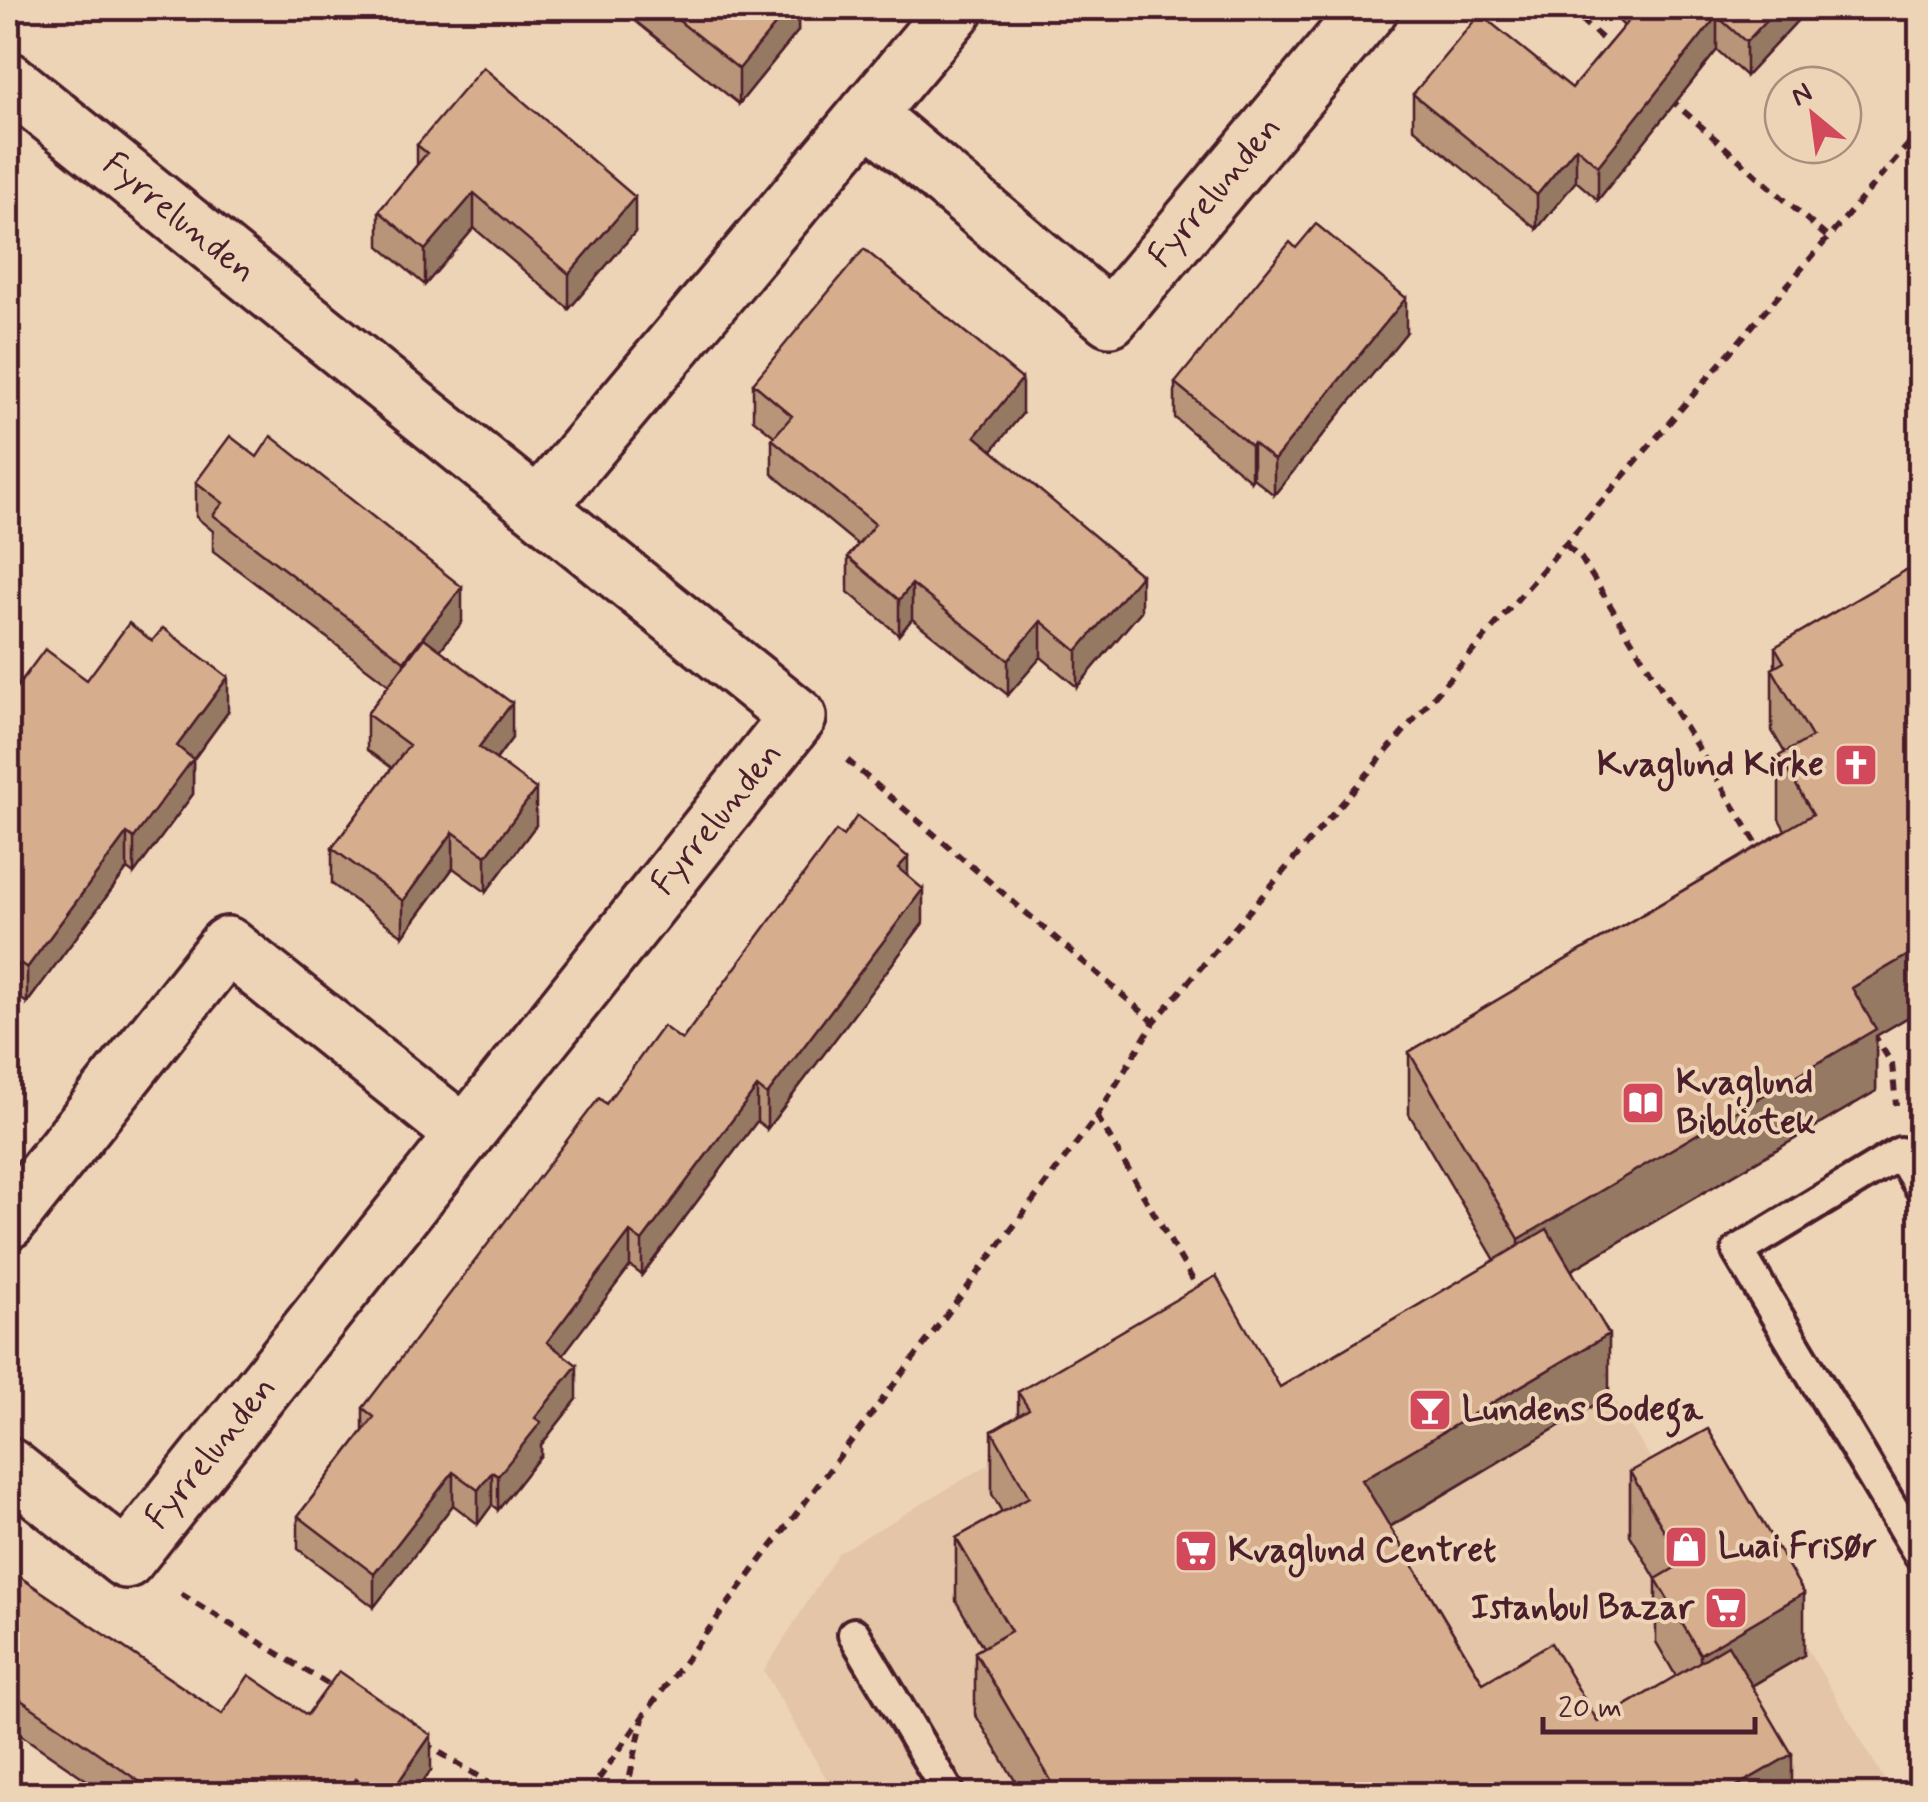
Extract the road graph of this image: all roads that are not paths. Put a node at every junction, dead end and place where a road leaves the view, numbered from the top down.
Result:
1 (956, 8) edge
2 (1370, 8) edge
3 (8, 80) edge
4 (867, 114) junction
5 (538, 507) junction
6 (465, 1135) junction
7 (1920, 1186) edge
8 (8, 1221) edge
9 (8, 1466) edge
10 (1920, 1555) edge
11 (854, 1634) dead end
12 (949, 1794) edge

1 - 4 street
2 - 4 street, Fyrrelunden
3 - 5 street, Fyrrelunden
4 - 5 street
5 - 6 street, Fyrrelunden
6 - 8 street
6 - 9 street, Fyrrelunden
7 - 10 lane
11 - 12 lane

